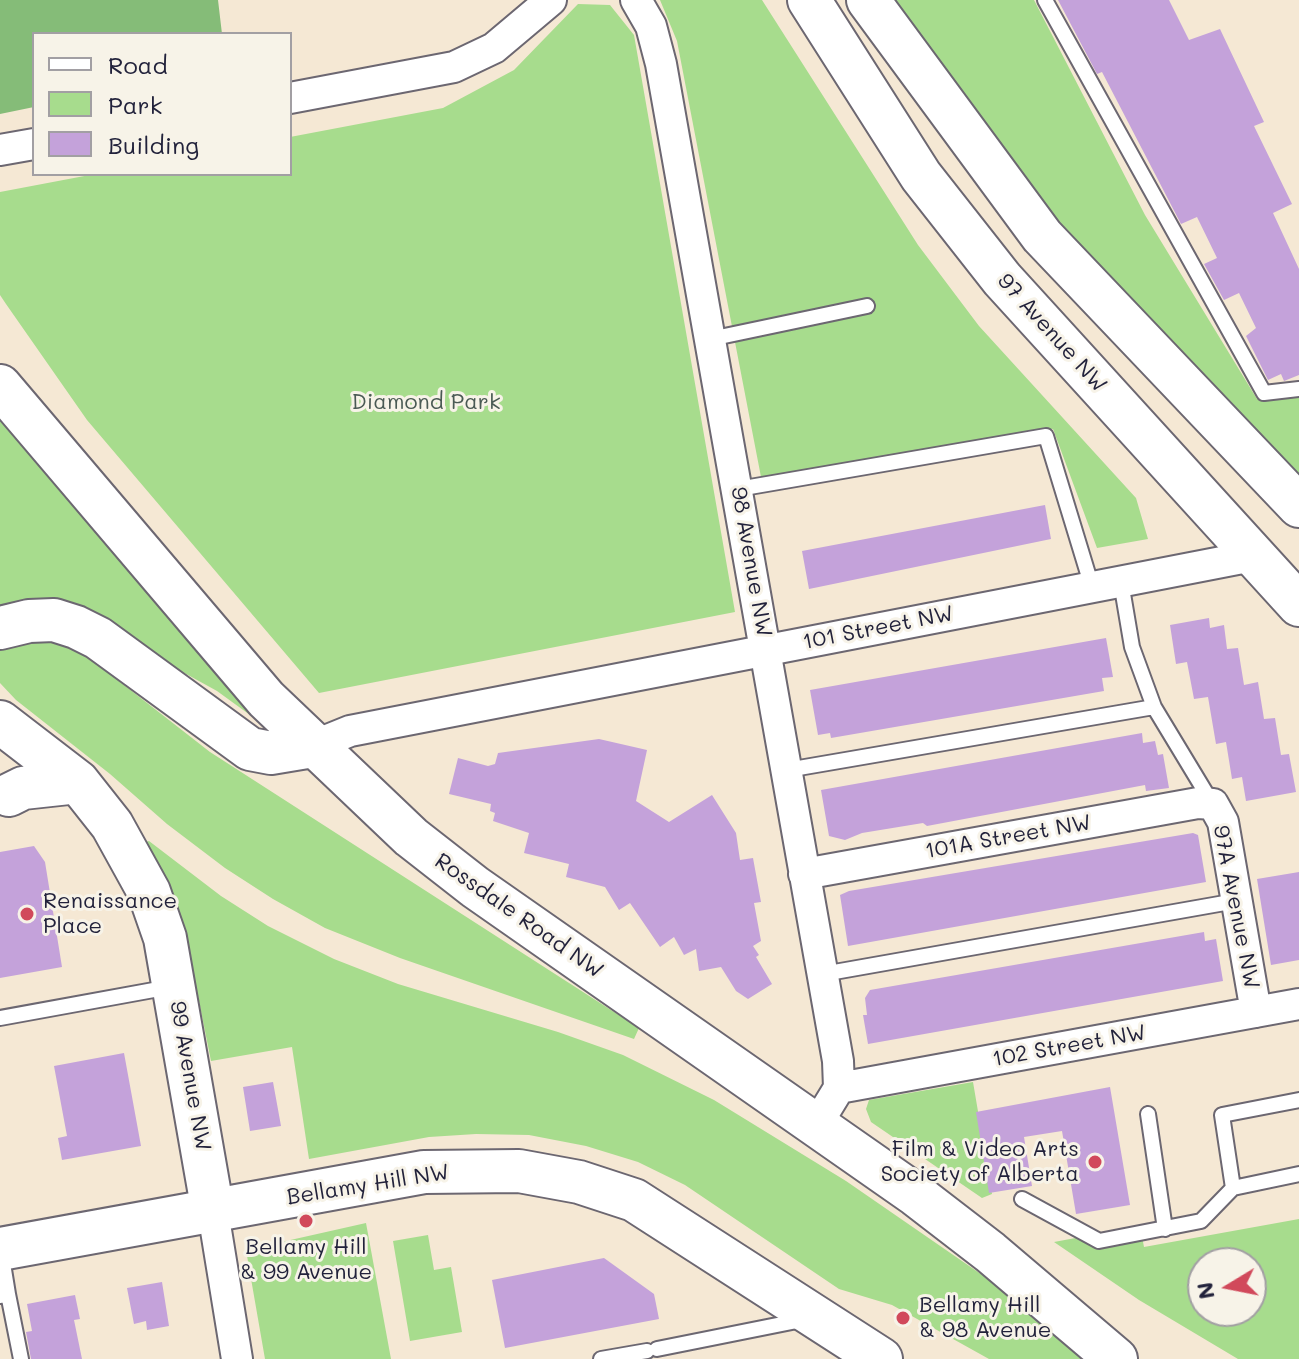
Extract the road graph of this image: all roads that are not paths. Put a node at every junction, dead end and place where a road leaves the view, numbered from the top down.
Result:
1 (551, 0) edge
2 (636, 0) edge
3 (809, 0) edge
4 (1045, 0) edge
5 (873, 8) edge
6 (292, 98) edge
7 (32, 144) edge
8 (0, 150) edge
9 (867, 306) dead end
10 (710, 339) junction
11 (1, 386) edge
12 (1299, 389) edge
13 (738, 489) junction
14 (1299, 506) edge
15 (1258, 555) junction
16 (1107, 584) junction
17 (1299, 605) edge
18 (0, 628) edge
19 (767, 649) junction
20 (1154, 707) junction
21 (0, 722) edge
22 (0, 730) edge
23 (313, 746) junction
24 (787, 770) junction
25 (89, 795) junction
26 (5, 799) edge
27 (1213, 804) junction
28 (804, 874) junction
29 (1236, 901) junction
30 (823, 974) junction
31 (174, 986) junction
32 (1299, 1004) edge
33 (1256, 1012) junction
34 (0, 1018) edge
35 (839, 1088) junction
36 (1299, 1100) edge
37 (1148, 1114) dead end
38 (817, 1124) junction
39 (1299, 1174) edge
40 (1233, 1188) junction
41 (1022, 1199) dead end
42 (213, 1212) junction
43 (1165, 1229) junction
44 (0, 1249) edge
45 (4, 1295) edge
46 (813, 1318) junction
47 (21, 1359) edge
48 (237, 1359) edge
49 (601, 1359) edge
50 (881, 1359) edge
51 (1116, 1359) edge

1 - 6 street
2 - 10 street, 98 Avenue NW
3 - 15 main road, 97 Avenue NW
4 - 12 lane
5 - 14 main road
7 - 8 street
9 - 10 lane
10 - 13 street, 98 Avenue NW
11 - 23 main road, Rossdale Road NW
13 - 16 lane
13 - 19 street, 98 Avenue NW
15 - 16 street, 101 Street NW
15 - 17 main road, 97 Avenue NW
16 - 19 street, 101 Street NW
16 - 20 lane
18 - 23 main road
19 - 23 street, 101 Street NW
19 - 24 street, 98 Avenue NW
20 - 24 lane
20 - 27 lane
21 - 25 main road
22 - 26 main road
23 - 38 main road, Rossdale Road NW
24 - 28 street, 98 Avenue NW
25 - 26 main road
25 - 31 main road, 99 Avenue NW
27 - 28 street, 101A Street NW
27 - 29 street, 97A Avenue NW
28 - 30 street, 98 Avenue NW
29 - 30 lane
29 - 33 street, 97A Avenue NW
30 - 35 street, 98 Avenue NW
31 - 34 lane
31 - 42 main road, 99 Avenue NW
32 - 33 street, 102 Street NW
33 - 35 street, 102 Street NW
35 - 38 street
36 - 40 lane
37 - 43 lane
38 - 51 main road, Rossdale Road NW
39 - 40 lane
40 - 43 lane
41 - 43 lane
42 - 44 main road, Bellamy Hill NW
42 - 46 main road, Bellamy Hill NW
42 - 48 street, 99 Avenue NW
44 - 45 lane
45 - 47 lane
46 - 49 lane
46 - 50 main road, Bellamy Hill NW

